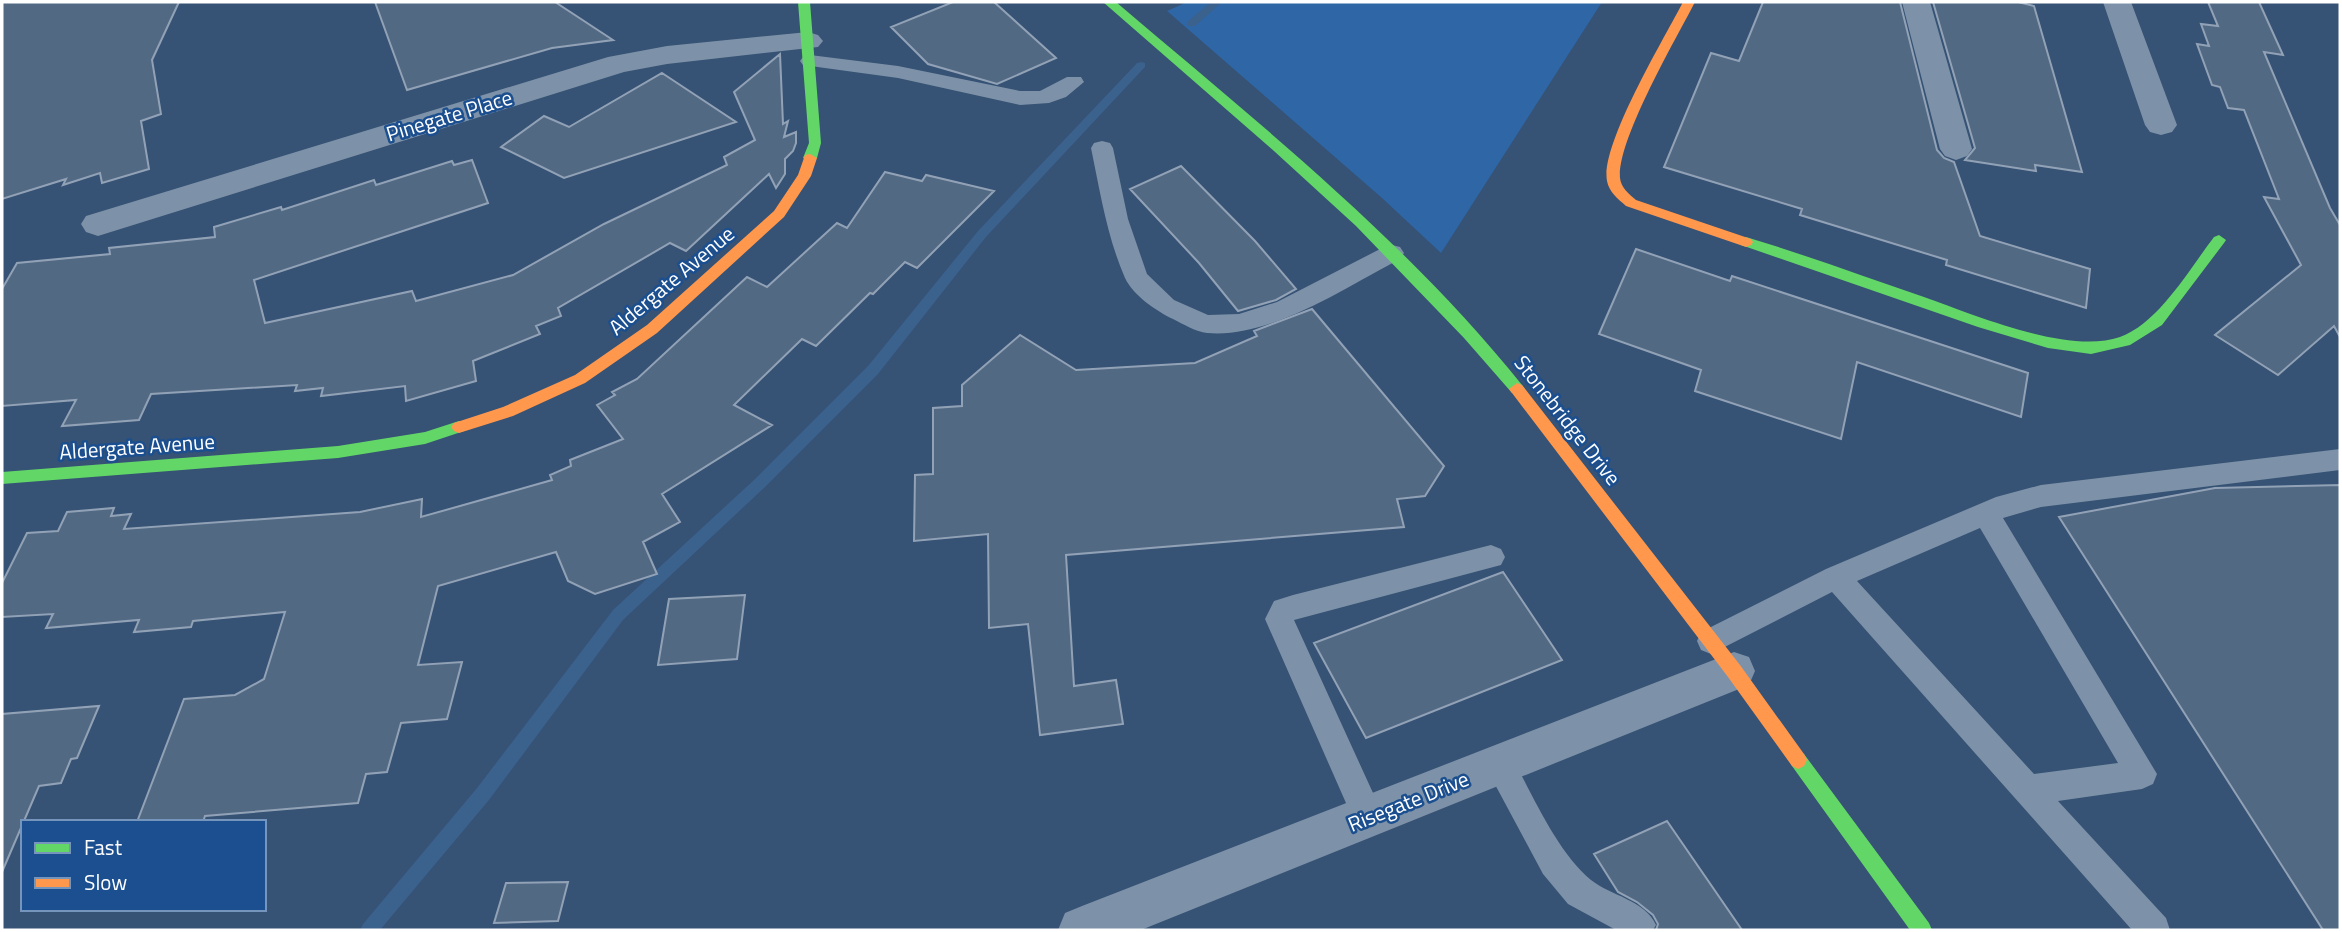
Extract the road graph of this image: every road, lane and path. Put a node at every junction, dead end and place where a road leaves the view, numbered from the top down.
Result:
1 (804, 2) edge
2 (1109, 2) edge
3 (1689, 2) edge
4 (1916, 2) edge
5 (2117, 2) edge
6 (809, 51) junction
7 (1074, 82) dead end
8 (2161, 125) dead end
9 (1102, 148) dead end
10 (1956, 149) dead end
11 (98, 224) dead end
12 (2219, 240) dead end
13 (1392, 253) junction
14 (2340, 459) edge
15 (2, 478) edge
16 (1986, 514) junction
17 (1491, 557) dead end
18 (1836, 577) junction
19 (1723, 656) junction
20 (1499, 764) junction
21 (2029, 790) junction
22 (1368, 817) junction
23 (1639, 925) dead end
24 (1082, 930) edge
25 (1922, 930) edge
26 (2154, 930) edge

1 - 6 street, Aldergate Avenue
2 - 13 street, Stonebridge Drive
3 - 12 street
4 - 10 street
5 - 8 street
6 - 7 lane
6 - 11 street, Pinegate Place
6 - 15 street, Aldergate Avenue
9 - 13 lane
13 - 19 street, Stonebridge Drive
14 - 16 lane
16 - 18 lane
16 - 21 lane
17 - 22 lane
18 - 19 lane
18 - 21 lane
19 - 20 street, Risegate Drive
19 - 25 street, Stonebridge Drive
20 - 22 street, Risegate Drive
20 - 23 lane
21 - 26 lane
22 - 24 street, Risegate Drive

